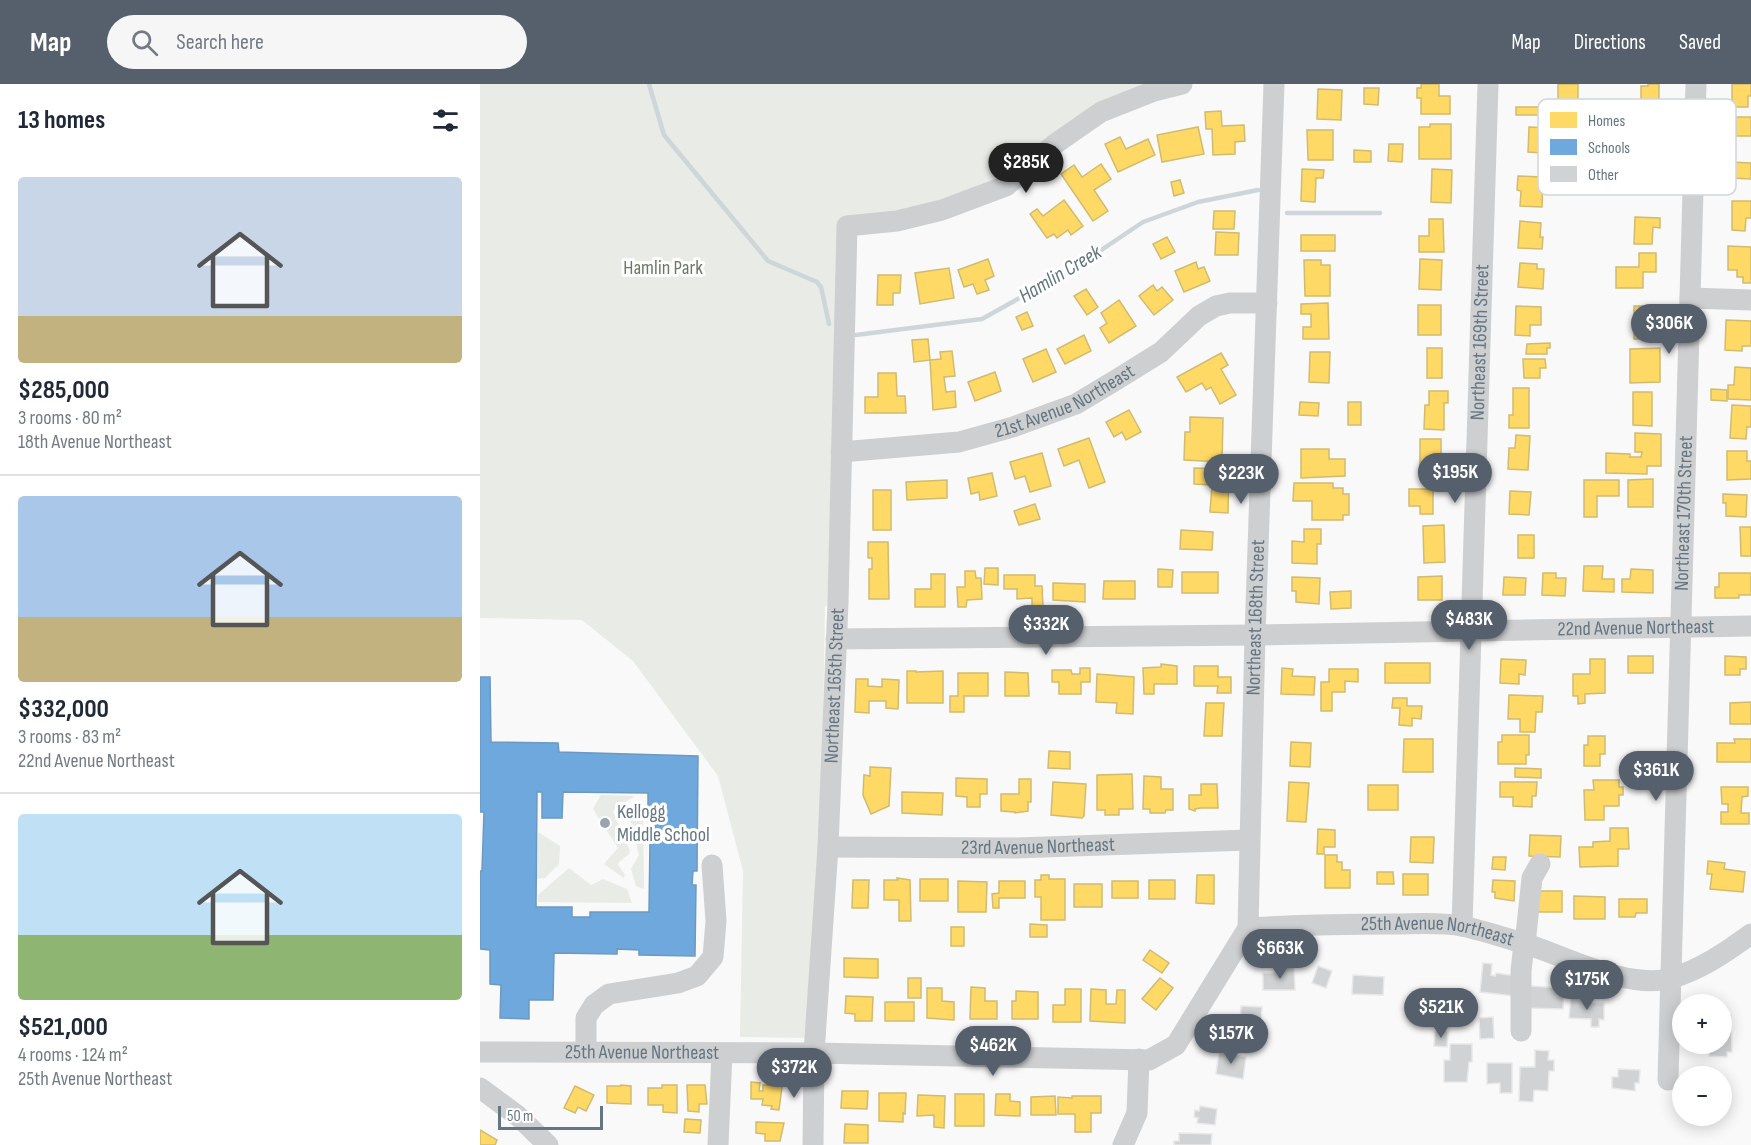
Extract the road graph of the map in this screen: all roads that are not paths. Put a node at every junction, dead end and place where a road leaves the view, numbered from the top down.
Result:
1 (1182, 84) edge
2 (1274, 84) edge
3 (1488, 84) edge
4 (1696, 84) edge
5 (1696, 99) edge
6 (1693, 195) edge
7 (1690, 298) junction
8 (1751, 300) edge
9 (1268, 303) junction
10 (841, 452) junction
11 (1751, 626) edge
12 (1681, 627) junction
13 (1471, 631) junction
14 (1255, 635) junction
15 (836, 639) junction
16 (1249, 840) junction
17 (828, 847) junction
18 (1540, 864) dead end
19 (712, 865) dead end
20 (1461, 926) junction
21 (1248, 928) junction
22 (1751, 934) edge
23 (1525, 944) junction
24 (1670, 979) junction
25 (1521, 1031) dead end
26 (480, 1052) edge
27 (586, 1053) junction
28 (722, 1053) junction
29 (814, 1053) junction
30 (1139, 1059) junction
31 (1668, 1080) dead end
32 (480, 1088) edge
33 (548, 1145) edge
34 (718, 1145) edge
35 (813, 1145) edge
36 (1123, 1145) edge

1 - 10 street, Northeast 165th Street
2 - 9 street, Northeast 168th Street
3 - 13 street, Northeast 169th Street
4 - 5 street, Northeast 170th Street
6 - 7 street, Northeast 170th Street
7 - 8 street
7 - 12 street, Northeast 170th Street
9 - 10 street, 21st Avenue Northeast
9 - 14 street, Northeast 168th Street
10 - 15 street, Northeast 165th Street
11 - 12 street, 22nd Avenue Northeast
12 - 13 street, 22nd Avenue Northeast
12 - 24 street, Northeast 170th Street
13 - 14 street, 22nd Avenue Northeast
13 - 20 street, Northeast 169th Street
14 - 15 street, 22nd Avenue Northeast
14 - 16 street, Northeast 168th Street
15 - 17 street, Northeast 165th Street
16 - 17 street, 23rd Avenue Northeast
16 - 21 street, Northeast 168th Street
17 - 29 street, Northeast 165th Street
18 - 23 street
19 - 27 street
20 - 21 street, 25th Avenue Northeast
20 - 23 street, 25th Avenue Northeast
21 - 30 street, 25th Avenue Northeast
22 - 24 street, 25th Avenue Northeast
23 - 24 street, 25th Avenue Northeast
23 - 25 street
24 - 31 street, Northeast 170th Street
26 - 27 street, 25th Avenue Northeast
27 - 28 street, 25th Avenue Northeast
28 - 29 street, 25th Avenue Northeast
28 - 34 street
29 - 30 street, 25th Avenue Northeast
29 - 35 street, Northeast 165th Street
30 - 36 street
32 - 33 street

